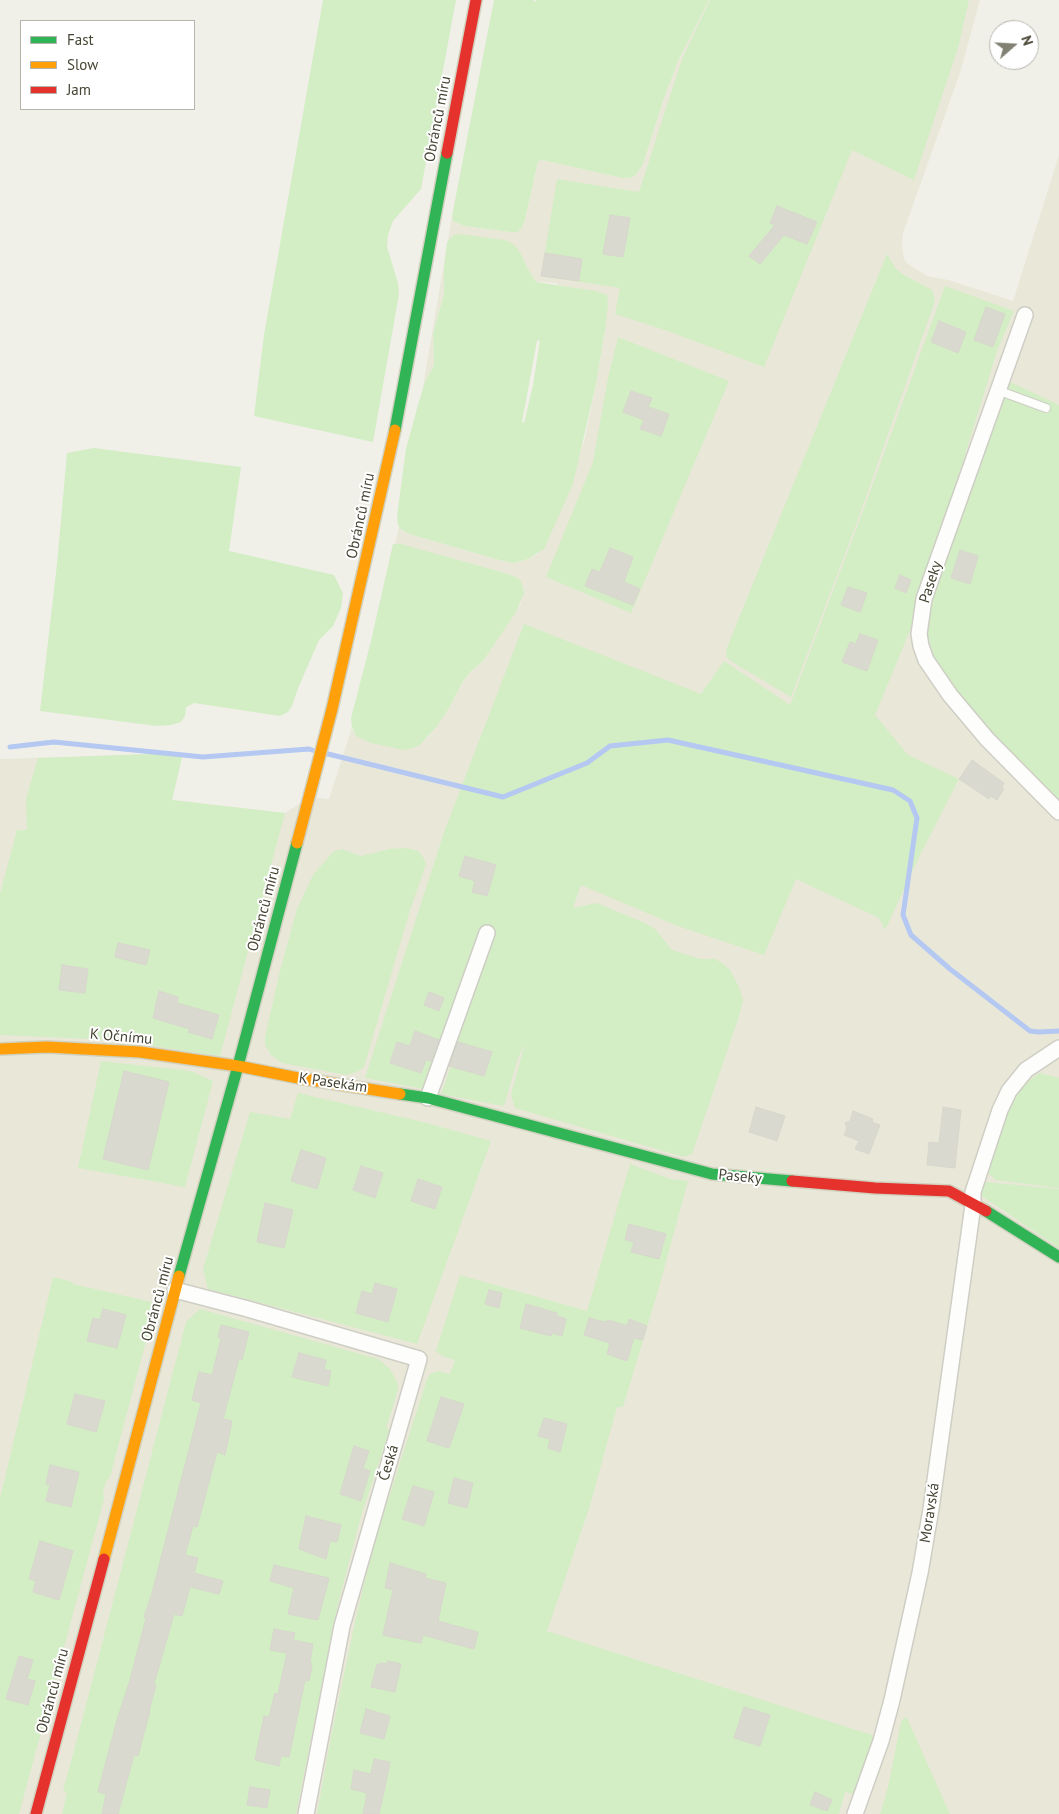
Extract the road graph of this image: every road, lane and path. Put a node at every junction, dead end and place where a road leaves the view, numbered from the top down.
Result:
1 (476, 0) edge
2 (1025, 315) dead end
3 (997, 390) junction
4 (1046, 408) dead end
5 (1059, 812) edge
6 (487, 933) dead end
7 (1059, 1048) edge
8 (0, 1049) edge
9 (238, 1066) junction
10 (428, 1098) junction
11 (510, 1120) joint
12 (973, 1205) junction
13 (1059, 1257) edge
14 (176, 1290) junction
15 (36, 1814) edge
16 (306, 1814) edge
17 (855, 1814) edge

1 - 9 main road, Obránců míru
2 - 3 street, Paseky
3 - 4 lane
3 - 5 street, Paseky
6 - 10 street
7 - 12 street
8 - 9 main road, K Očnímu
9 - 10 main road, K Pasekám
9 - 14 main road, Obránců míru
10 - 11 main road, K Pasekám
11 - 12 main road, Paseky
12 - 13 main road, Paseky
12 - 17 street, Moravská
14 - 15 main road, Obránců míru
14 - 16 street, Česká

